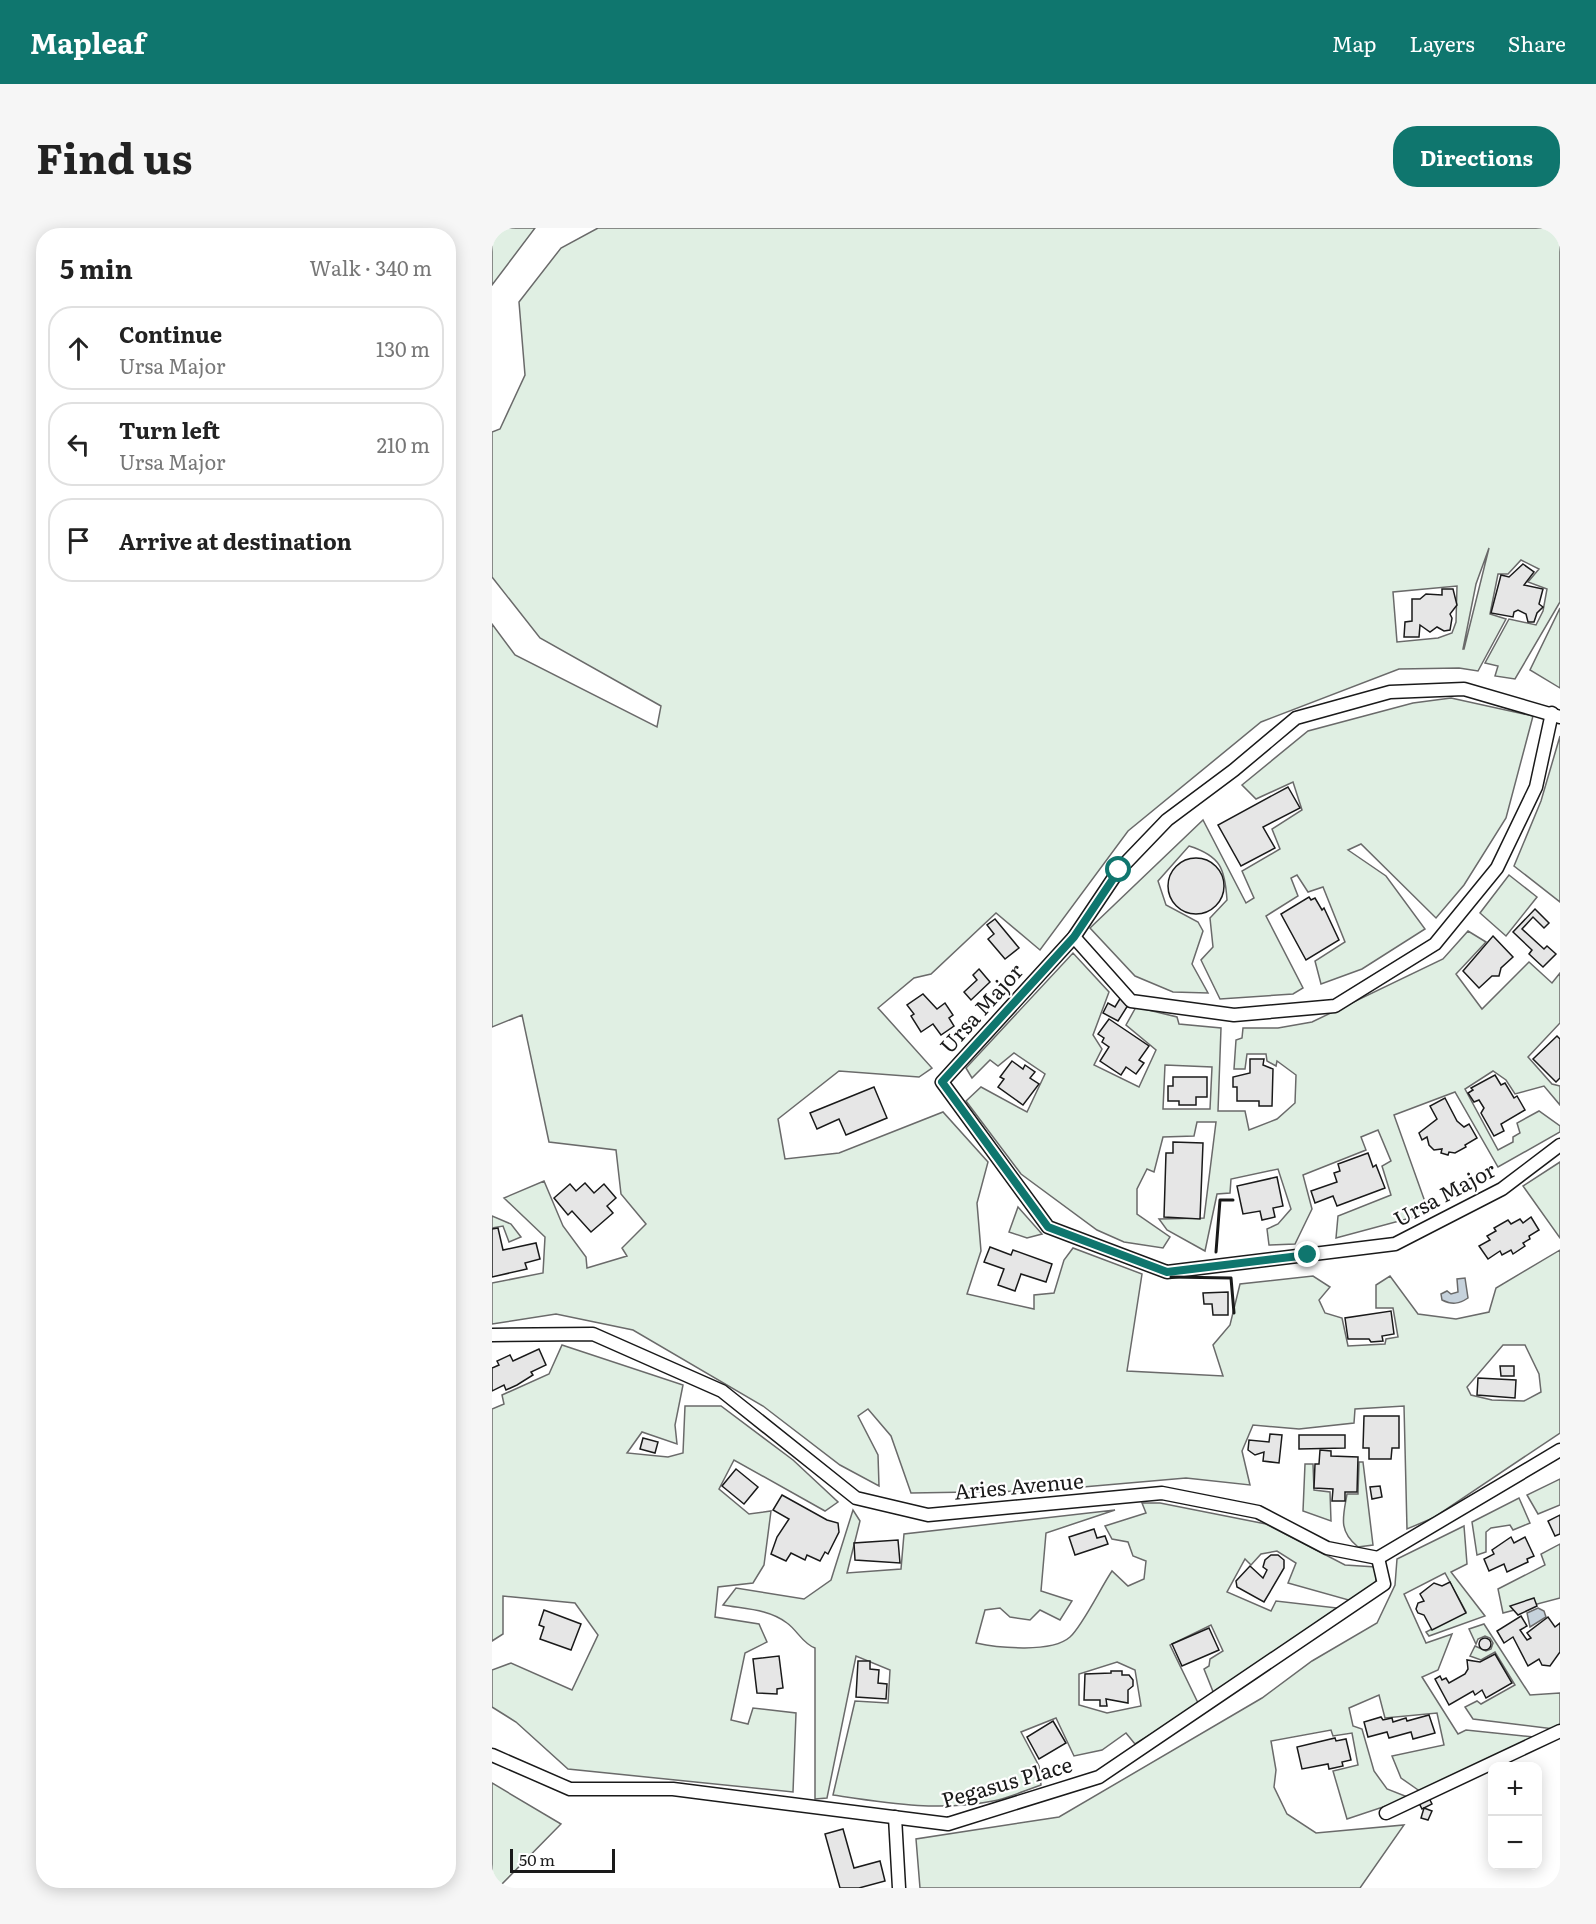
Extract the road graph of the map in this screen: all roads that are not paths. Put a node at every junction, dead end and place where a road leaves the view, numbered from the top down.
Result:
1 (1556, 715) edge
2 (1074, 937) junction
3 (1560, 1145) edge
4 (492, 1335) edge
5 (1560, 1450) edge
6 (1378, 1557) junction
7 (1560, 1731) edge
8 (492, 1755) edge
9 (1386, 1813) dead end
10 (896, 1817) junction
11 (899, 1888) edge

1 - 2 street, Ursa Major
1 - 2 street
2 - 3 street, Ursa Major
4 - 6 street, Aries Avenue
5 - 6 street
6 - 10 street, Pegasus Place
7 - 9 street
8 - 10 street, Pegasus Place
10 - 11 street

